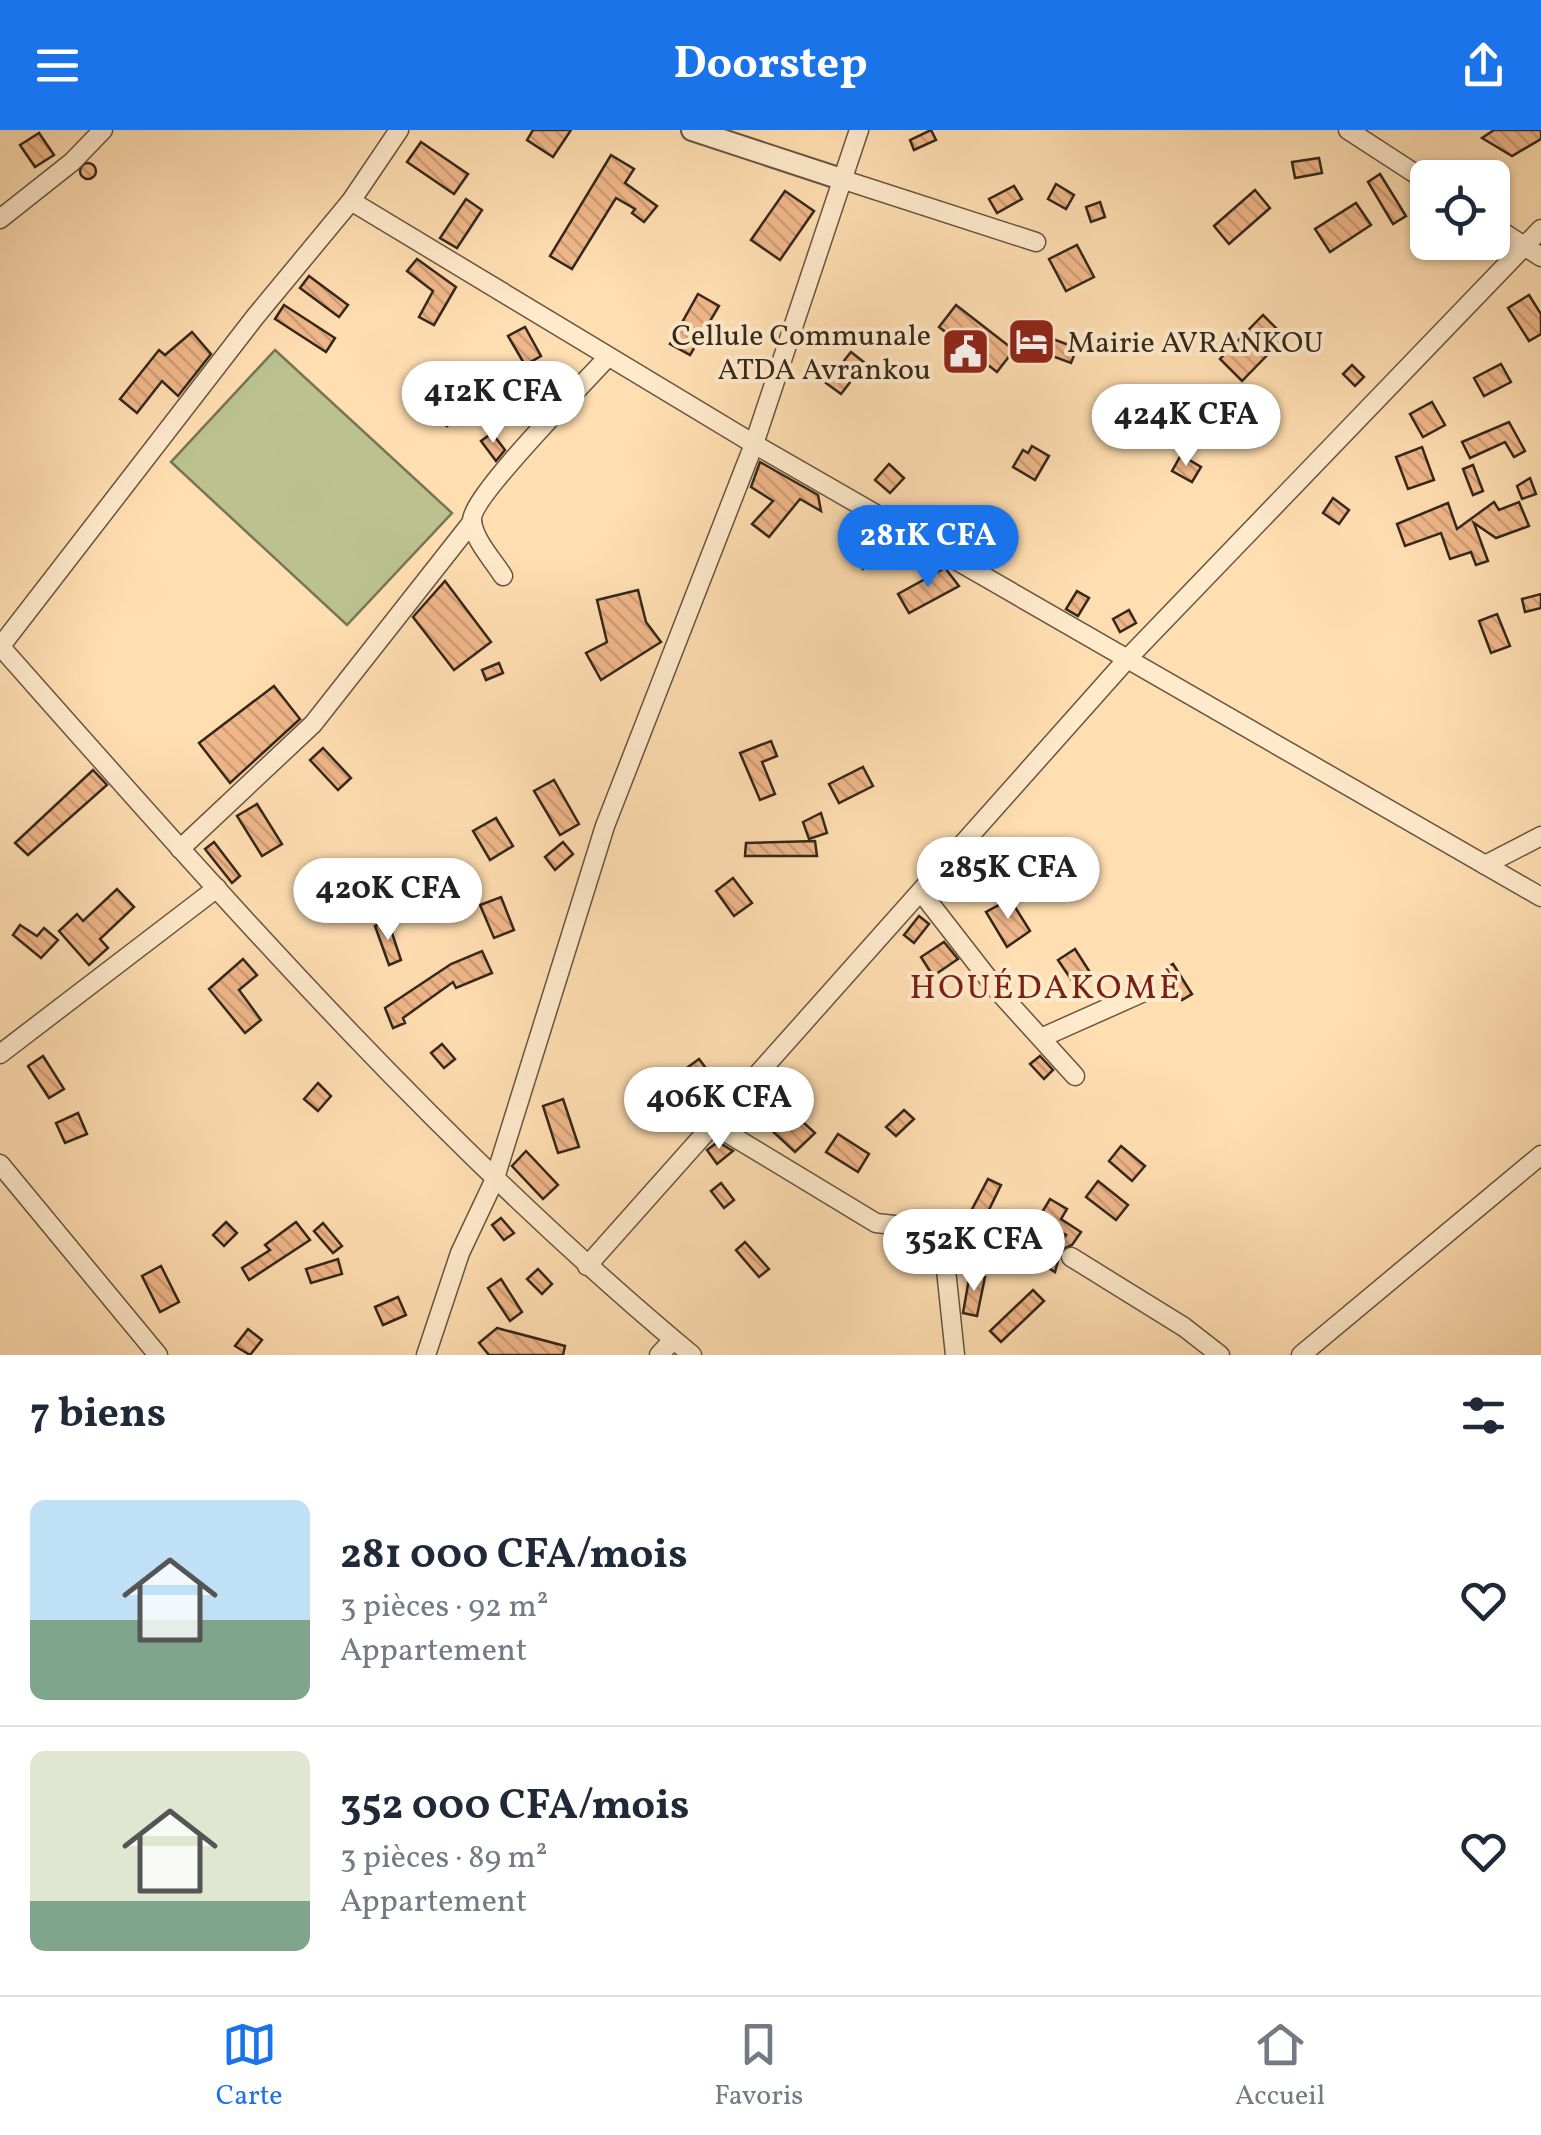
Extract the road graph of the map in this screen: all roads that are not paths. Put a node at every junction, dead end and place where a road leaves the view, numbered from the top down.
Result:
1 (102, 130) edge
2 (399, 130) edge
3 (692, 130) edge
4 (859, 130) edge
5 (1356, 131) edge
6 (1410, 169) edge
7 (842, 178) junction
8 (351, 201) junction
9 (0, 219) edge
10 (1541, 229) edge
11 (1510, 237) edge
12 (1036, 242) dead end
13 (1533, 252) edge
14 (607, 358) junction
15 (754, 444) junction
16 (472, 522) junction
17 (503, 576) dead end
18 (0, 646) edge
19 (1130, 656) junction
20 (1541, 836) edge
21 (180, 848) junction
22 (1485, 864) junction
23 (217, 888) junction
24 (921, 892) junction
25 (1541, 897) edge
26 (1144, 992) dead end
27 (1044, 1037) junction
28 (0, 1054) edge
29 (1075, 1076) dead end
30 (714, 1125) junction
31 (1541, 1155) edge
32 (0, 1164) edge
33 (494, 1181) junction
34 (1071, 1257) dead end
35 (588, 1266) junction
36 (674, 1340) junction
37 (158, 1355) edge
38 (426, 1355) edge
39 (660, 1355) edge
40 (692, 1355) edge
41 (955, 1355) edge
42 (1220, 1355) edge
43 (1301, 1355) edge

1 - 9 street
2 - 8 street
3 - 7 street
4 - 7 street
5 - 6 street
7 - 12 street
7 - 15 street
8 - 14 street
8 - 18 street
10 - 13 street
11 - 13 street
13 - 19 street
14 - 15 street
14 - 16 street
15 - 19 street
15 - 33 street
16 - 17 street
16 - 21 street
18 - 21 street
19 - 22 street
19 - 24 street
20 - 22 street
21 - 23 street
22 - 25 street
23 - 28 street
23 - 33 street
24 - 27 street
24 - 30 street
26 - 27 street
27 - 29 street
30 - 35 street
30 - 41 street
31 - 43 street
32 - 37 street
33 - 35 street
33 - 38 street
34 - 42 street
35 - 36 street
36 - 39 street
36 - 40 street

